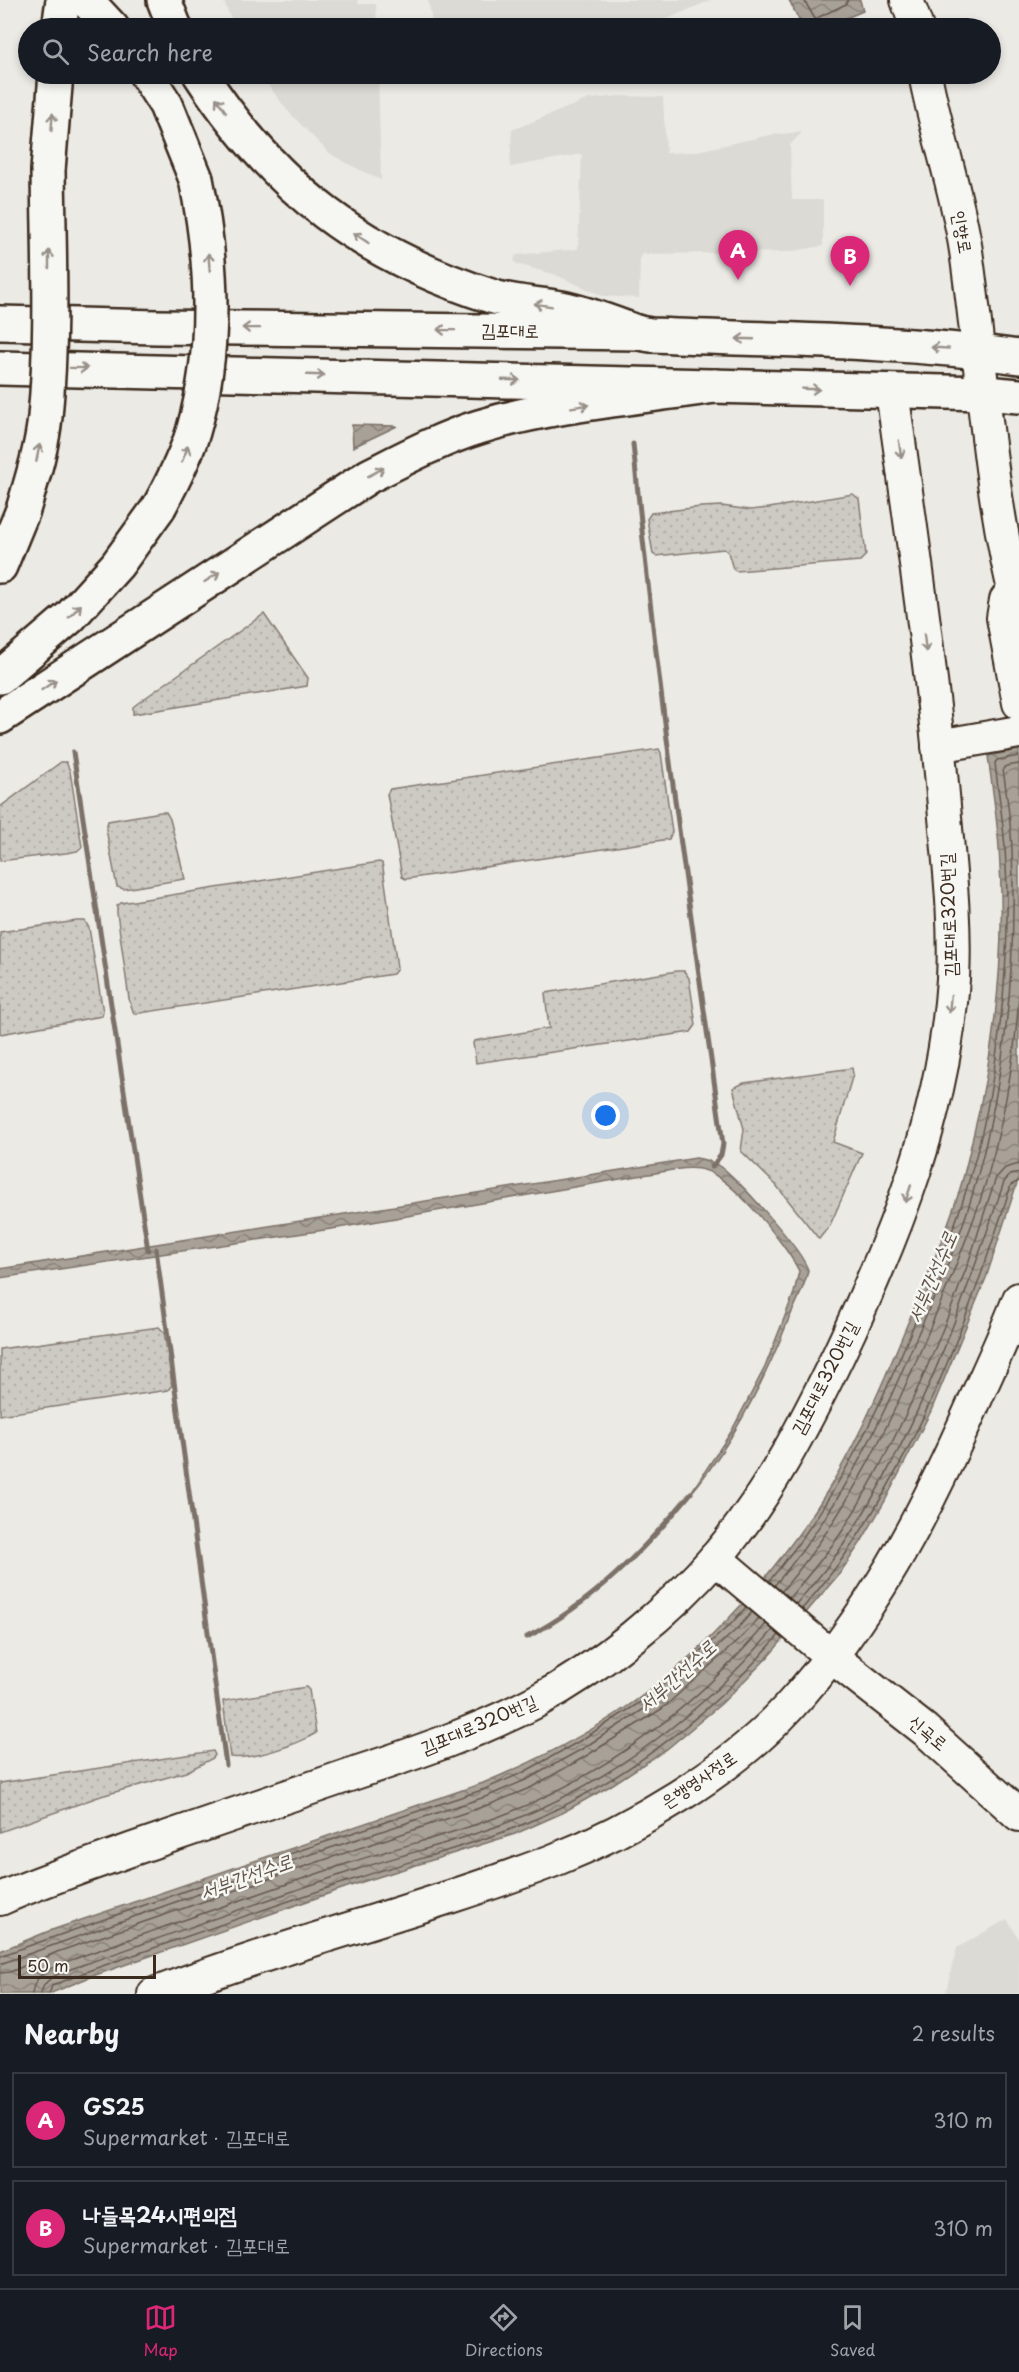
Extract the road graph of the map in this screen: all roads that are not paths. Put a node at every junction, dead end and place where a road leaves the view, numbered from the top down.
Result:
1 (63, 0) edge
2 (86, 0) edge
3 (164, 0) edge
4 (908, 0) edge
5 (60, 18) edge
6 (103, 18) edge
7 (172, 18) edge
8 (914, 18) edge
9 (55, 84) edge
10 (152, 84) edge
11 (207, 84) edge
12 (927, 84) edge
13 (0, 323) edge
14 (639, 333) junction
15 (978, 351) junction
16 (1019, 357) edge
17 (0, 368) edge
18 (715, 386) junction
19 (892, 391) junction
20 (985, 393) junction
21 (1019, 396) edge
22 (0, 566) edge
23 (1016, 600) edge
24 (0, 677) edge
25 (1019, 703) edge
26 (0, 717) edge
27 (1013, 727) edge
28 (938, 746) junction
29 (1019, 1299) edge
30 (724, 1566) junction
31 (824, 1650) junction
32 (1019, 1815) edge
33 (0, 1899) edge
34 (154, 1994) edge

1 - 5 main road
2 - 6 main road
3 - 7 main road
4 - 8 street
22 -> 9 main road, bridge
24 -> 10 main road, bridge
14 -> 11 main road
12 - 15 street, 인향로
14 -> 13 main road, 김포대로
15 -> 14 main road, 김포대로
15 - 16 main road, 김포대로
15 - 20 street, 인향로
17 -> 18 main road
18 -> 19 main road
26 -> 18 main road
19 - 20 main road
19 -> 28 street, 김포대로320번길
20 - 21 main road
20 - 23 street
23 - 25 street
27 - 28 street
28 -> 30 street, 김포대로320번길
29 - 31 street, 은행영사정로
30 - 31 street, 신곡로
30 - 33 street, 김포대로320번길
31 - 32 street, 신곡로
31 - 34 street, 은행영사정로

